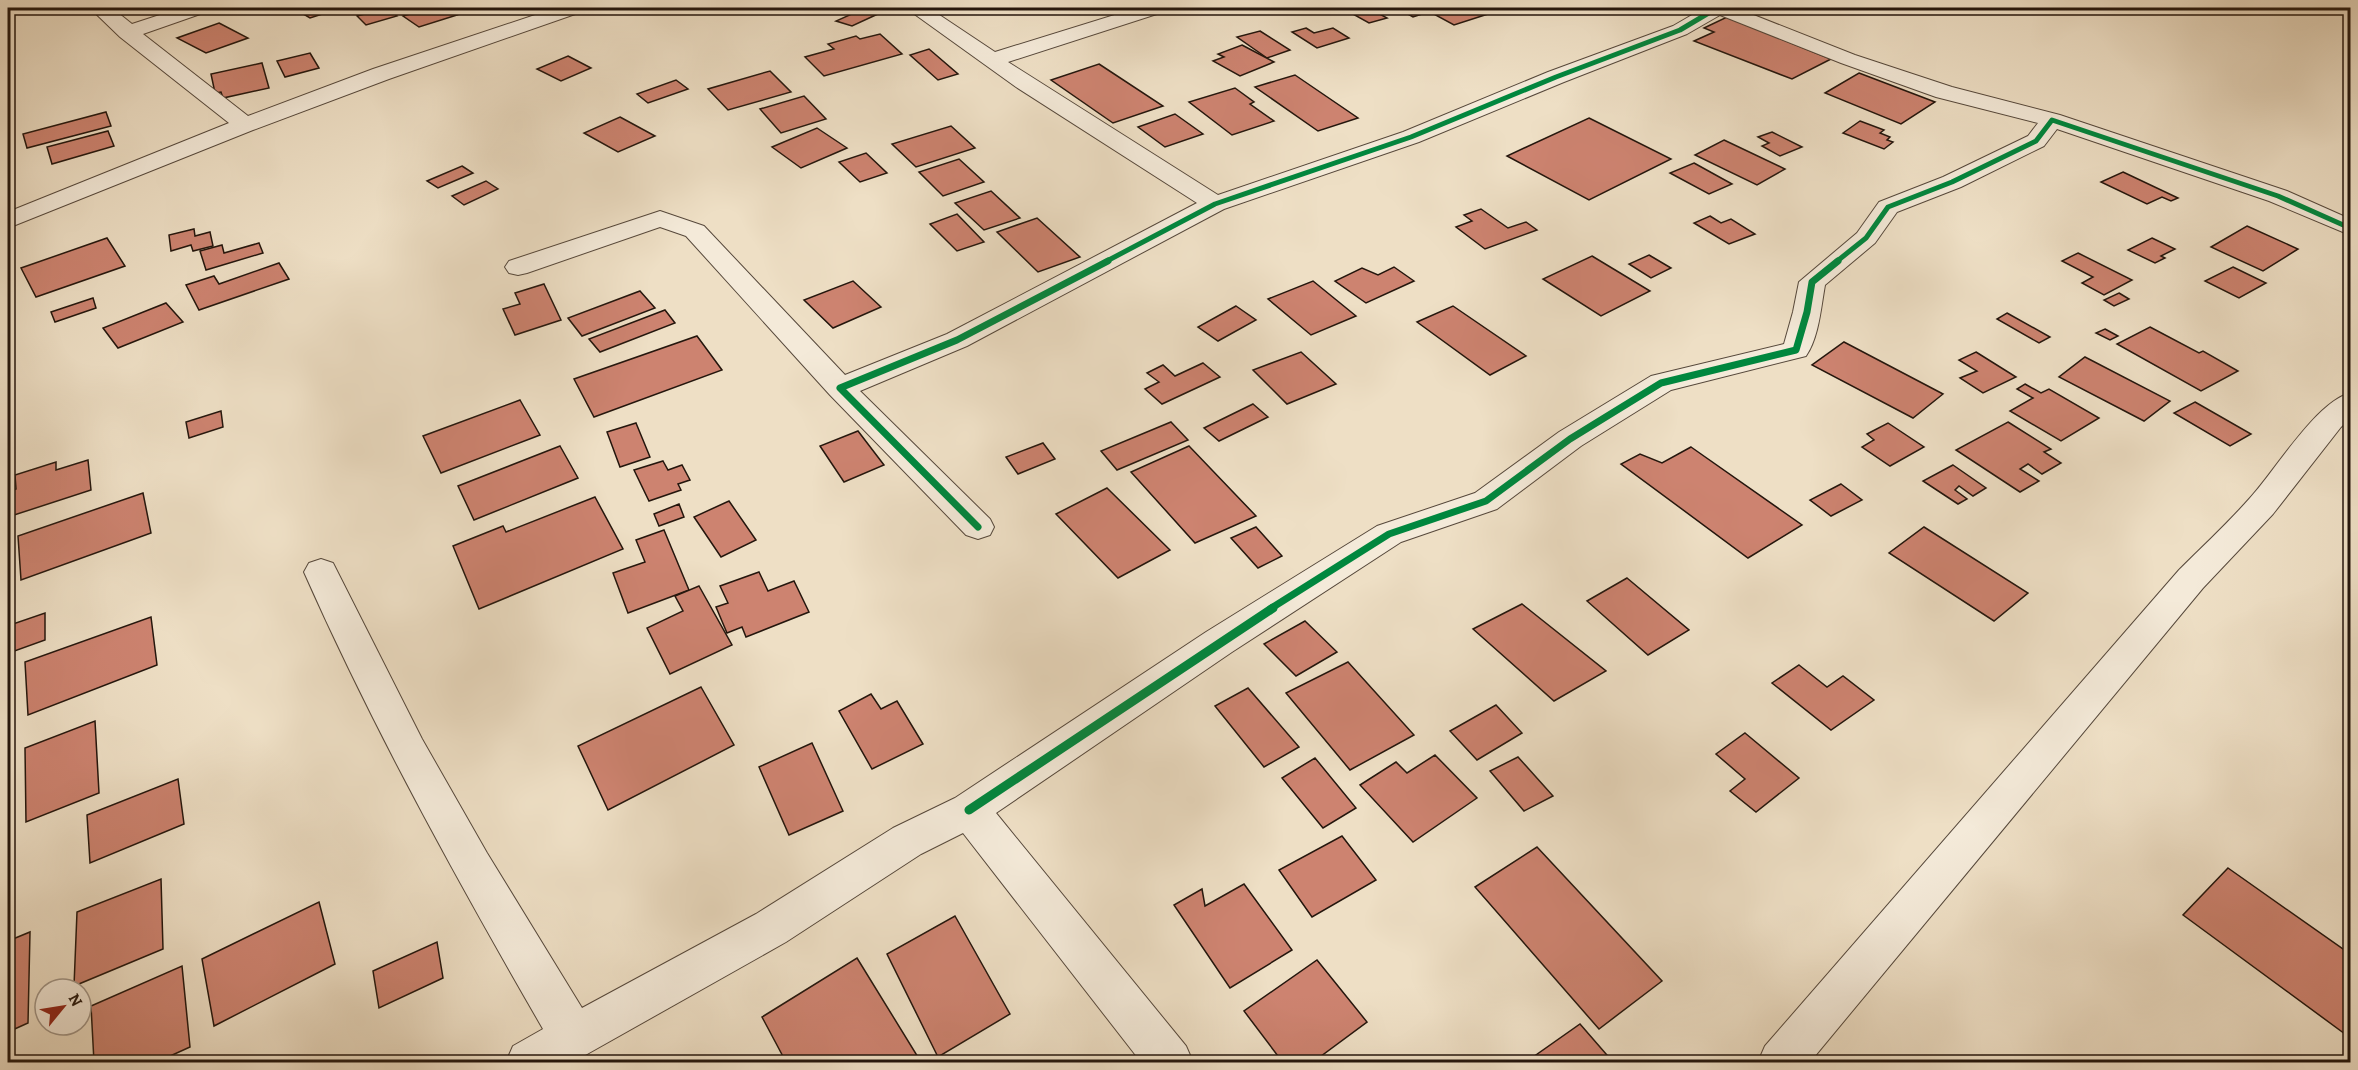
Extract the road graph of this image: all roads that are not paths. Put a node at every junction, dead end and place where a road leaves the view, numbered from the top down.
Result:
1 (100, 8) edge
2 (199, 8) edge
3 (574, 8) edge
4 (916, 8) edge
5 (1156, 8) edge
6 (1718, 8) edge
7 (127, 33) junction
8 (992, 60) junction
9 (2052, 120) junction
10 (245, 125) junction
11 (1215, 204) junction
12 (8, 221) edge
13 (2350, 228) edge
14 (518, 267) dead end
15 (840, 388) junction
16 (2350, 403) edge
17 (978, 527) dead end
18 (321, 572) dead end
19 (969, 810) junction
20 (574, 1038) junction
21 (529, 1062) edge
22 (1170, 1062) edge
23 (1781, 1062) edge

1 - 7 street
2 - 7 street
3 - 10 street
4 - 8 street
5 - 8 street
6 - 9 street
6 - 11 street
7 - 10 street
8 - 11 street
9 - 13 street
9 - 19 street
10 - 12 street
11 - 15 street
14 - 15 street
15 - 17 street
16 - 23 street
18 - 20 street
19 - 20 street
19 - 22 street
20 - 21 street

